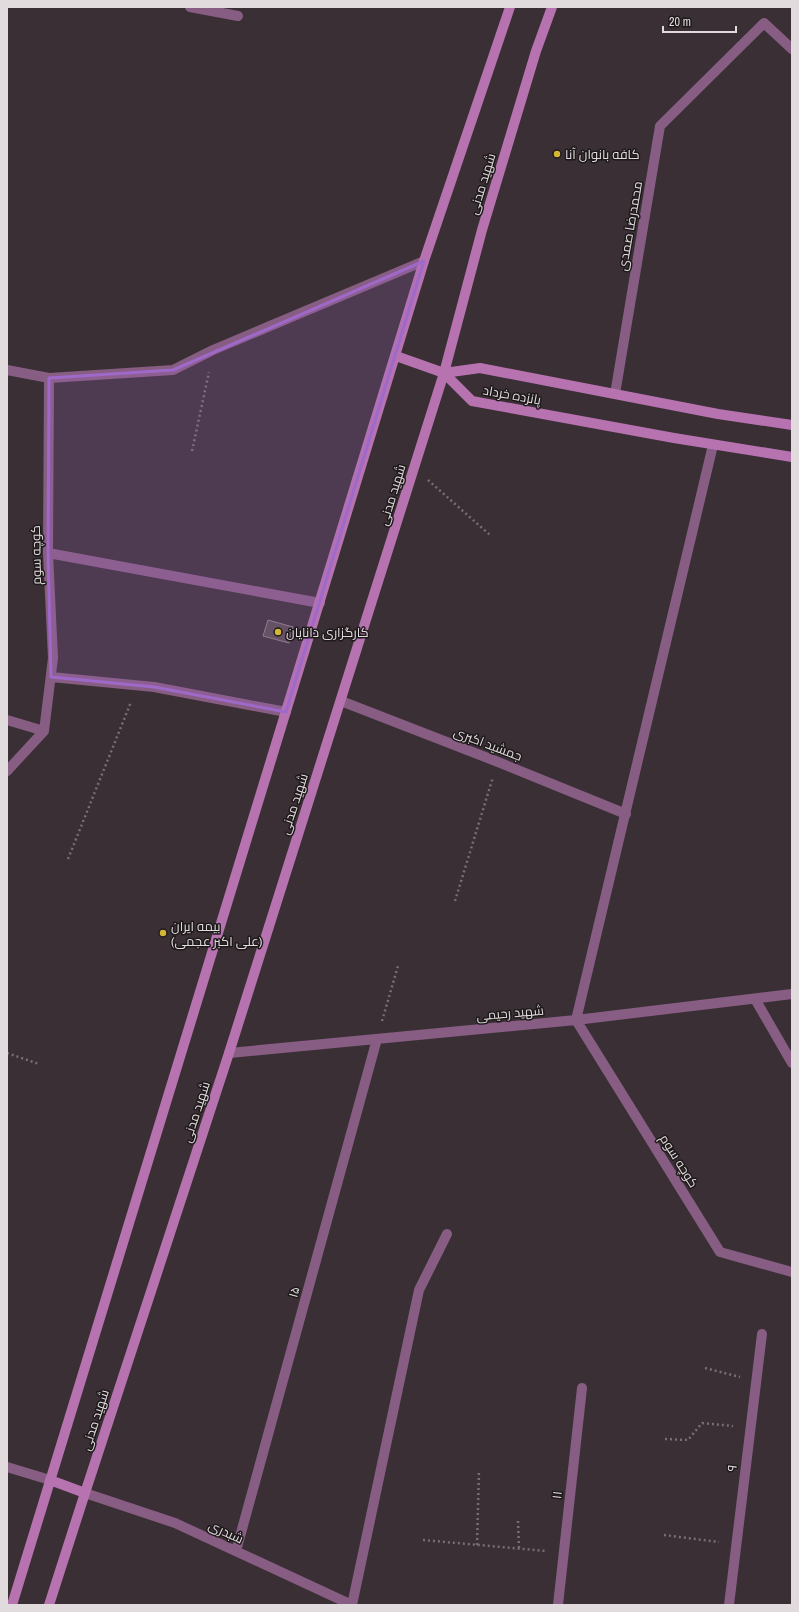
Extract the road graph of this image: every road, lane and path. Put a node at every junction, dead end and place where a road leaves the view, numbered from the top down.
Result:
1 (190, 7) edge
2 (510, 7) edge
3 (552, 7) edge
4 (238, 16) dead end
5 (792, 49) edge
6 (424, 261) junction
7 (213, 350) junction
8 (396, 356) junction
9 (7, 370) edge
10 (444, 373) junction
11 (49, 378) junction
12 (615, 394) junction
13 (792, 425) edge
14 (713, 445) junction
15 (192, 451) dead end
16 (792, 457) edge
17 (414, 468) junction
18 (490, 535) dead end
19 (48, 553) junction
20 (320, 603) junction
21 (51, 677) junction
22 (137, 686) junction
23 (341, 701) junction
24 (286, 712) junction
25 (7, 720) edge
26 (44, 731) junction
27 (498, 762) junction
28 (7, 771) edge
29 (626, 814) junction
30 (68, 859) dead end
31 (455, 901) dead end
32 (398, 966) dead end
33 (792, 994) edge
34 (755, 999) junction
35 (576, 1020) junction
36 (377, 1039) junction
37 (230, 1053) junction
38 (7, 1054) edge
39 (792, 1063) edge
40 (40, 1064) dead end
41 (447, 1234) dead end
42 (792, 1272) edge
43 (762, 1334) dead end
44 (705, 1368) dead end
45 (756, 1381) junction
46 (582, 1388) dead end
47 (750, 1428) junction
48 (665, 1439) dead end
49 (7, 1467) edge
50 (479, 1470) dead end
51 (50, 1480) junction
52 (85, 1493) junction
53 (518, 1521) dead end
54 (664, 1535) dead end
55 (423, 1540) dead end
56 (736, 1544) junction
57 (477, 1545) junction
58 (519, 1549) junction
59 (236, 1551) junction
60 (564, 1553) junction
61 (12, 1605) edge
62 (49, 1605) edge
63 (352, 1605) edge
64 (558, 1605) edge
65 (729, 1605) edge

1 - 4 street
2 - 6 main road, شهید مدنی
3 - 10 main road, شهید مدنی
5 - 12 street, محمدرضا صمدی
6 - 7 street
6 - 8 main road, شهید مدنی
7 - 11 street
7 - 15 path
8 - 10 main road
8 - 20 main road, شهید مدنی
9 - 11 street
10 - 12 main road, پانزده خرداد
10 - 14 main road, پانزده خرداد
10 - 17 main road, شهید مدنی
11 - 19 street, کوچه سوم
12 - 13 main road, پانزده خرداد
14 - 16 main road, پانزده خرداد
14 - 29 street
17 - 18 path
17 - 23 main road, شهید مدنی
19 - 20 street
19 - 21 street, کوچه سوم
20 - 24 main road, شهید مدنی
21 - 22 street
21 - 26 street, کوچه سوم
22 - 24 street
22 - 30 path
23 - 27 street, جمشید اکبری
23 - 37 main road, شهید مدنی
24 - 51 main road, شهید مدنی
25 - 26 street
26 - 28 street
27 - 29 street, جمشید اکبری
27 - 31 path
29 - 35 street
32 - 36 path
33 - 34 street, شهید رحیمی
34 - 35 street, شهید رحیمی
34 - 39 street
35 - 36 street, شهید رحیمی
35 - 42 street, کوچه سوم
36 - 37 street, شهید رحیمی
36 - 59 street, ۱۵
37 - 52 main road, شهید مدنی
38 - 40 path
41 - 63 street
43 - 45 street, ۹
44 - 45 path
45 - 47 street, ۹
46 - 60 street, ۱۱
47 - 48 path
47 - 56 street, ۹
49 - 51 street
50 - 57 path
51 - 52 main road
51 - 61 main road, شهید مدنی
52 - 59 street, شبدری
52 - 62 main road, شهید مدنی
53 - 58 path
54 - 56 path
55 - 57 path
56 - 65 street, ۹
57 - 58 path
58 - 60 path
59 - 63 street, شبدری
60 - 64 street, ۱۱

